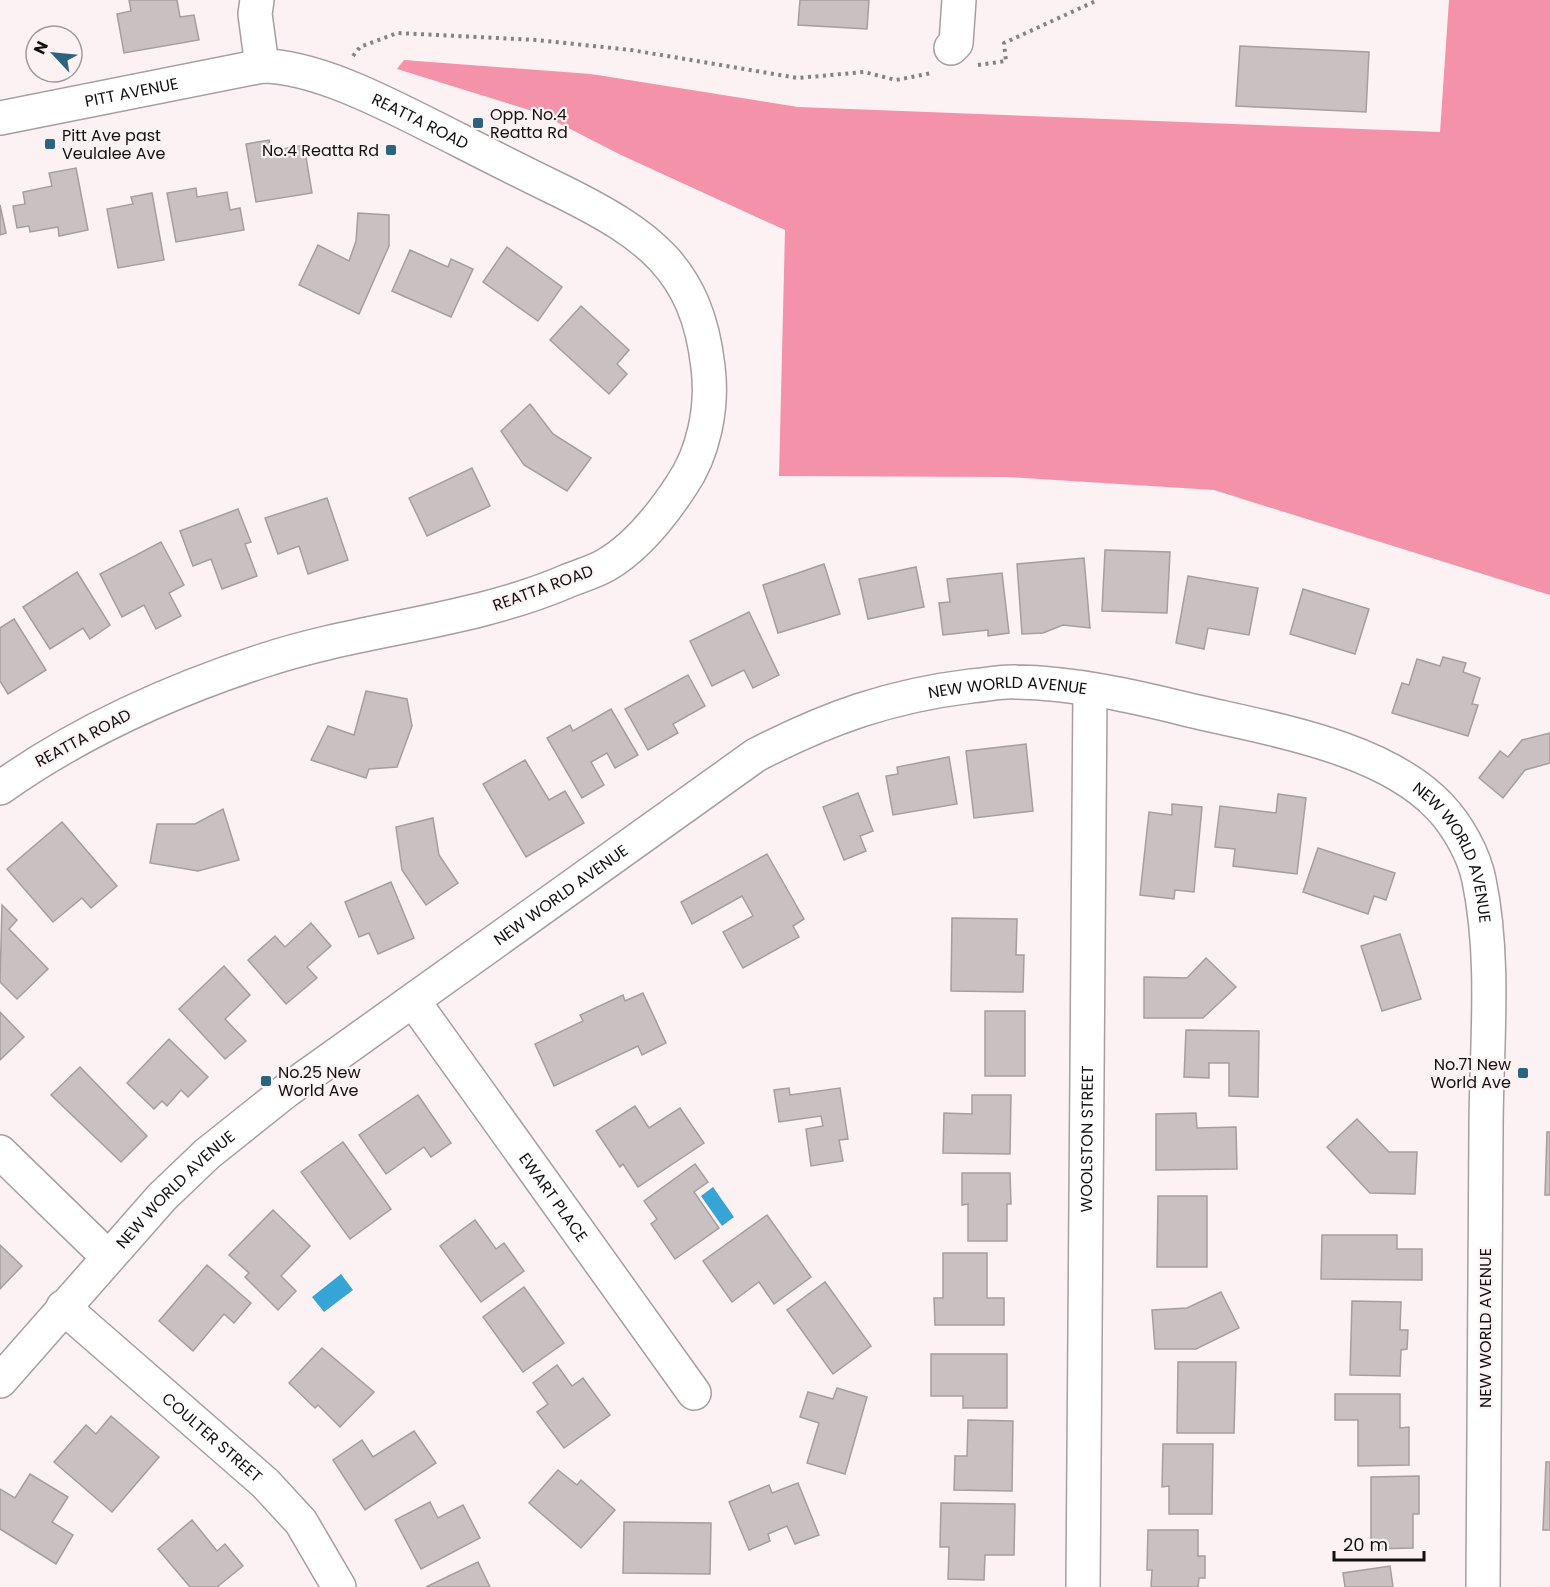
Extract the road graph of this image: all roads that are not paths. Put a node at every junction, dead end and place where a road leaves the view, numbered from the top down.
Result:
1 (257, 0) edge
2 (959, 0) edge
3 (955, 62) road end
4 (262, 66) junction
5 (0, 118) edge
6 (1090, 690) junction
7 (0, 788) edge
8 (414, 1002) junction
9 (0, 1152) edge
10 (108, 1257) junction
11 (63, 1307) junction
12 (0, 1381) edge
13 (694, 1393) dead end
14 (339, 1587) edge
15 (1083, 1587) edge
16 (1483, 1587) edge

1 - 4 street
2 - 3 street
4 - 5 street, PITT AVENUE
4 - 7 street, REATTA ROAD
6 - 8 street, NEW WORLD AVENUE
6 - 15 street, WOOLSTON STREET
6 - 16 street, NEW WORLD AVENUE
8 - 10 street, NEW WORLD AVENUE
8 - 13 street, EWART PLACE
9 - 10 street
10 - 11 street, NEW WORLD AVENUE
11 - 12 street, NEW WORLD AVENUE
11 - 14 street, COULTER STREET

